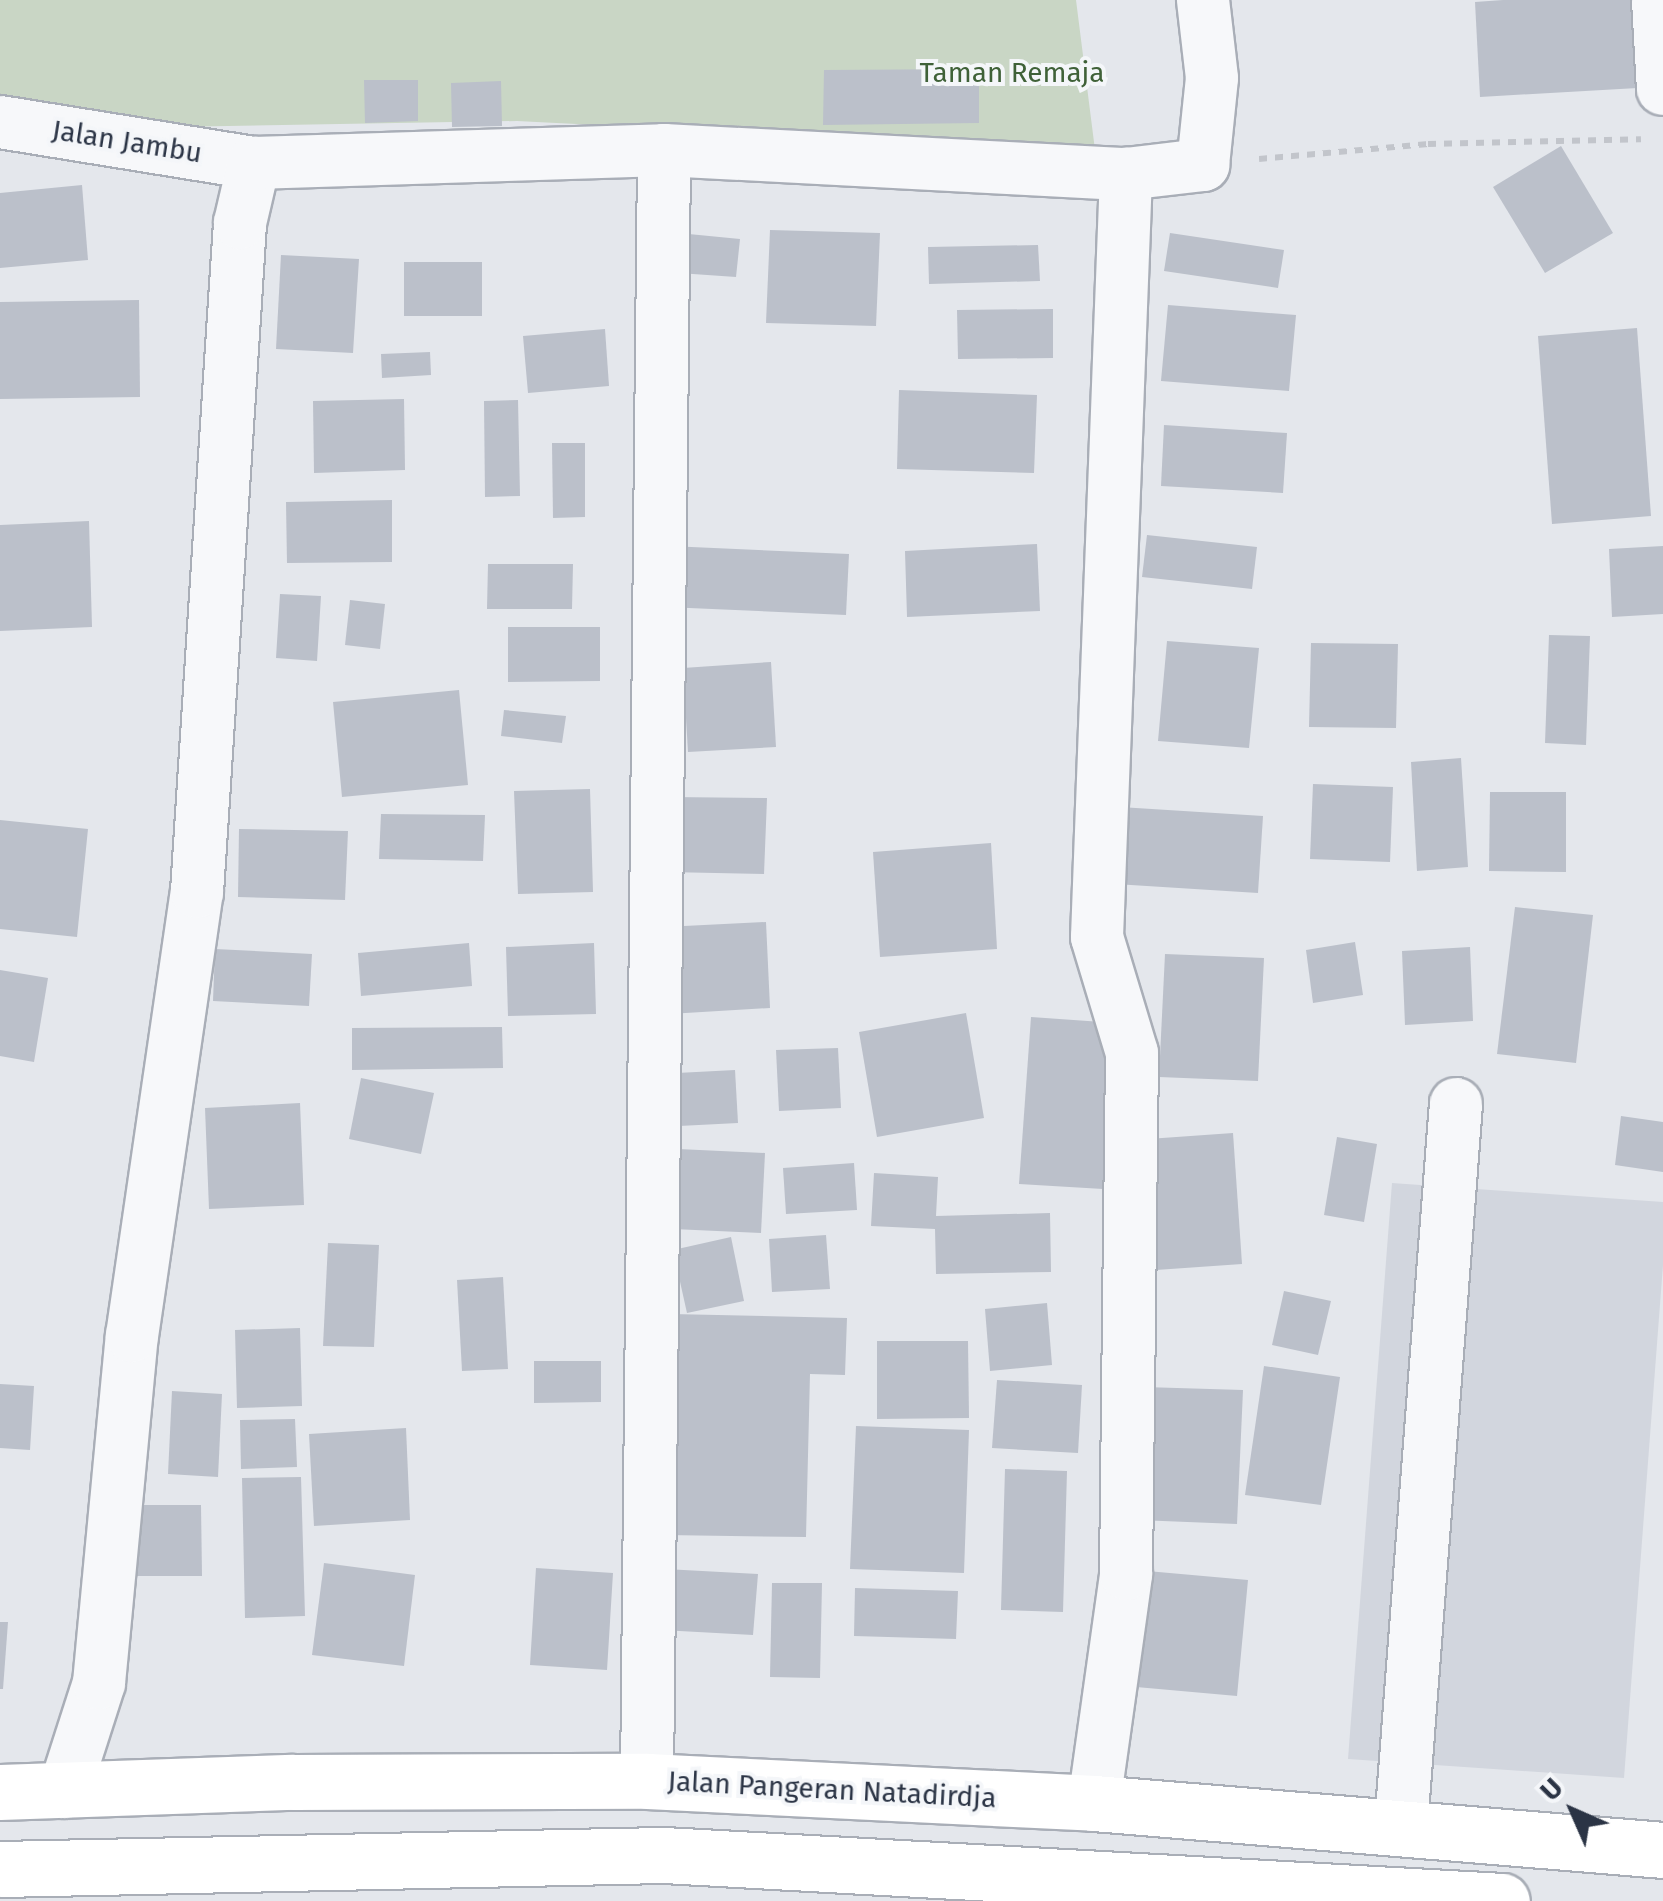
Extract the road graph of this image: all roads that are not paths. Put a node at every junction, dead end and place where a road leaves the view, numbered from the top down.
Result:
1 (1203, 0) edge
2 (1658, 0) edge
3 (1663, 89) edge
4 (0, 122) edge
5 (664, 150) junction
6 (254, 163) junction
7 (1126, 174) junction
8 (1456, 1104) dead end
9 (647, 1781) junction
10 (292, 1782) junction
11 (0, 1792) edge
12 (64, 1792) junction
13 (1094, 1803) junction
14 (1401, 1825) junction
15 (1663, 1850) edge
16 (295, 1863) junction
17 (0, 1870) edge
18 (1007, 1886) edge
19 (1441, 1899) edge
20 (1502, 1901) edge

1 - 7 street, Jalan Jambu
2 - 3 street
4 - 6 street, Jalan Jambu
5 - 6 street, Jalan Jambu
5 - 7 street, Jalan Jambu
5 - 9 street
6 - 12 street
7 - 13 street
8 - 14 street
9 - 10 main road, Jalan Pangeran Natadirdja
9 - 13 main road, Jalan Pangeran Natadirdja
10 - 12 main road, Jalan Pangeran Natadirdja
10 - 16 main road
11 - 12 main road, Jalan Pangeran Natadirdja
13 - 14 main road, Jalan Pangeran Natadirdja
14 - 15 main road, Jalan Pangeran Natadirdja
16 - 17 main road
16 - 18 main road
18 - 19 main road
19 - 20 main road

